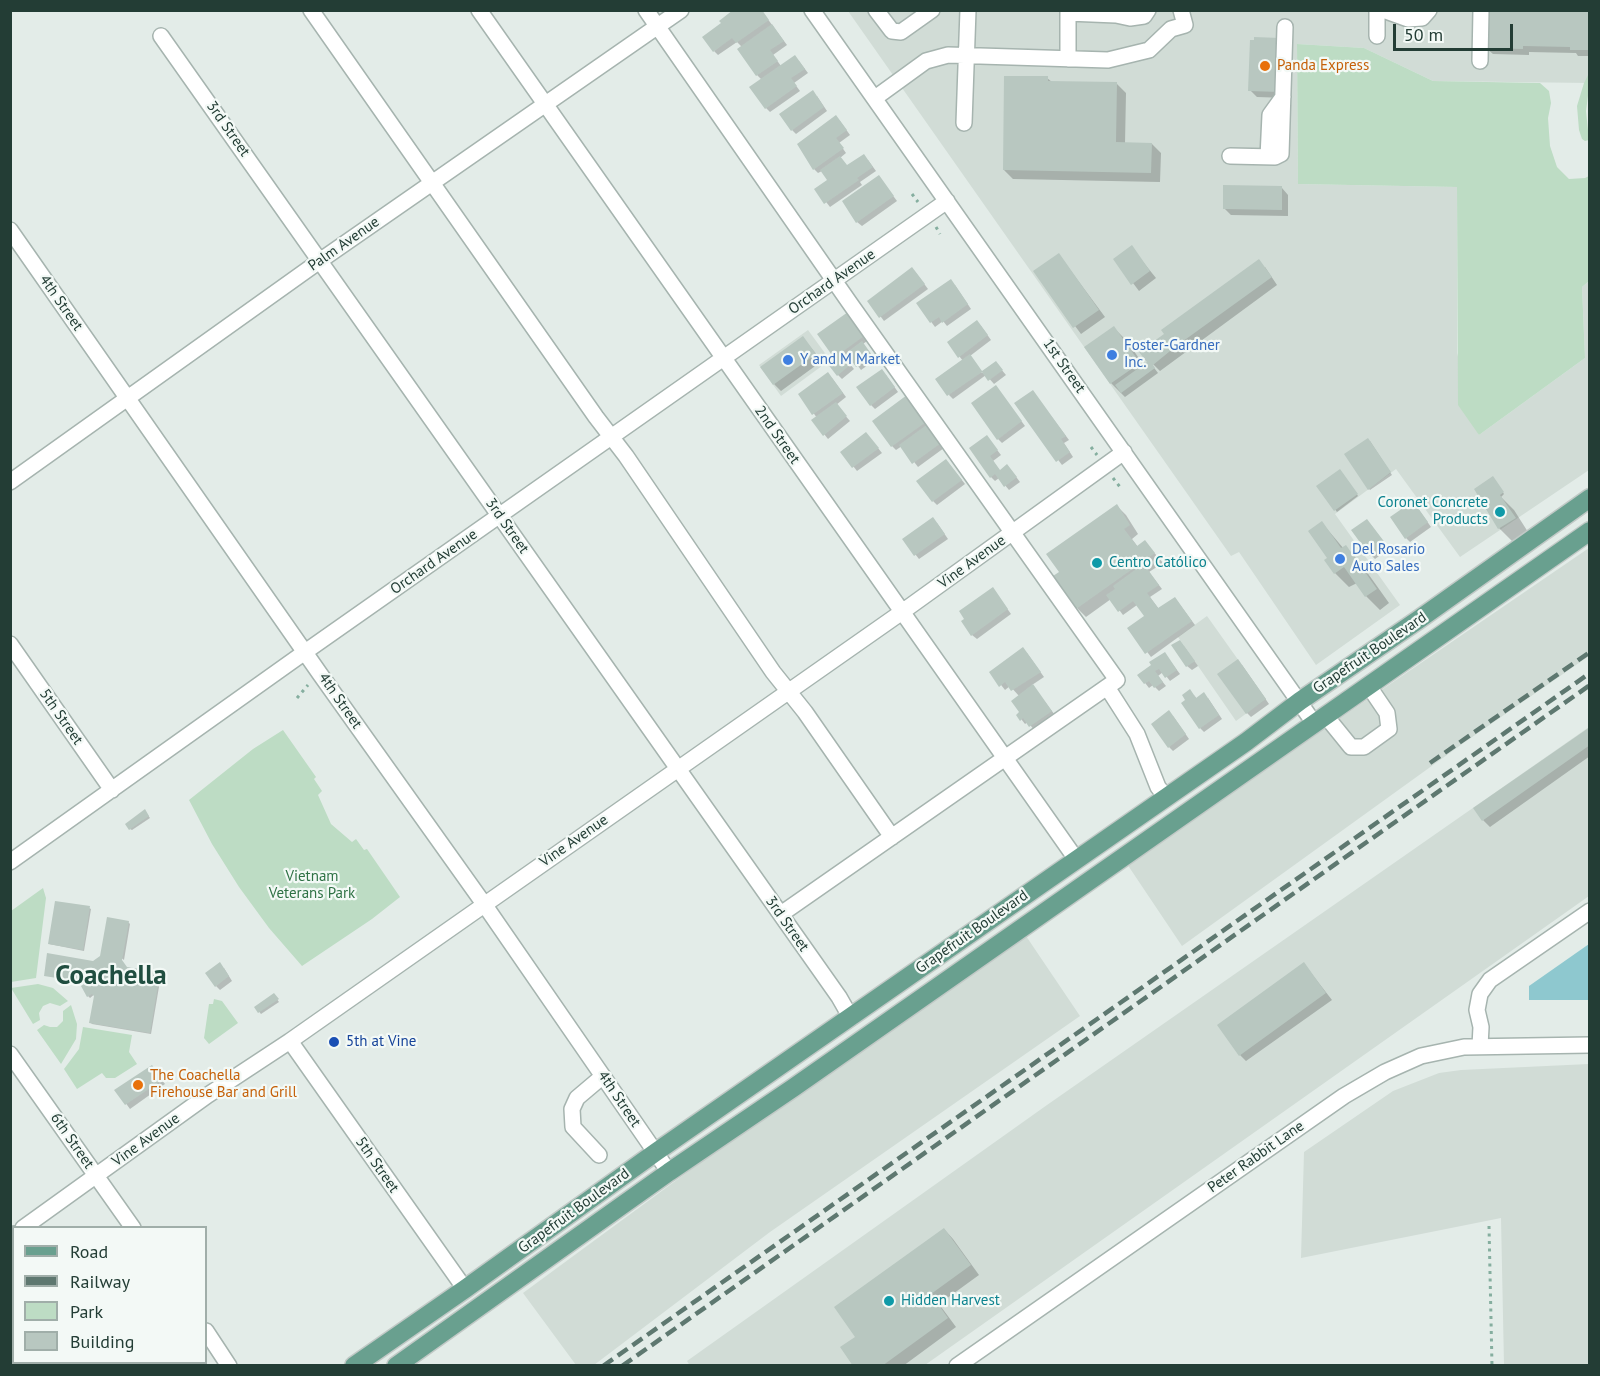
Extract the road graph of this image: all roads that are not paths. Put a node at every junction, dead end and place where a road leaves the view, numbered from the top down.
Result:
1 (311, 10) edge
2 (479, 10) edge
3 (646, 10) edge
4 (681, 10) edge
5 (876, 10) edge
6 (932, 10) edge
7 (968, 10) edge
8 (1148, 10) edge
9 (1377, 10) edge
10 (1383, 10) edge
11 (1429, 10) edge
12 (1481, 10) edge
13 (817, 12) edge
14 (1068, 12) edge
15 (1183, 12) edge
16 (1116, 13) edge
17 (658, 26) junction
18 (1285, 27) dead end
19 (162, 36) dead end
20 (1377, 36) dead end
21 (967, 56) junction
22 (1068, 59) junction
23 (1480, 61) dead end
24 (875, 98) junction
25 (546, 104) junction
26 (964, 123) dead end
27 (1230, 156) dead end
28 (432, 183) junction
29 (947, 201) junction
30 (10, 231) edge
31 (321, 260) junction
32 (835, 280) junction
33 (724, 359) junction
34 (128, 398) junction
35 (612, 438) junction
36 (1124, 452) junction
37 (10, 483) edge
38 (1590, 498) edge
39 (500, 516) junction
40 (1590, 531) edge
41 (1012, 533) junction
42 (902, 612) junction
43 (10, 644) edge
44 (305, 652) junction
45 (1368, 685) junction
46 (1107, 687) junction
47 (788, 691) junction
48 (1300, 701) junction
49 (1320, 719) junction
50 (1005, 758) junction
51 (678, 768) junction
52 (112, 790) junction
53 (1166, 796) junction
54 (892, 837) junction
55 (1076, 859) junction
56 (10, 862) edge
57 (484, 904) junction
58 (1590, 911) edge
59 (781, 914) junction
60 (851, 1018) junction
61 (290, 1041) junction
62 (1590, 1045) edge
63 (1480, 1046) junction
64 (10, 1054) edge
65 (603, 1076) junction
66 (656, 1152) junction
67 (599, 1155) dead end
68 (669, 1172) junction
69 (97, 1176) junction
70 (24, 1226) edge
71 (133, 1226) edge
72 (465, 1289) junction
73 (207, 1332) edge
74 (229, 1365) edge
75 (354, 1365) edge
76 (396, 1365) edge
77 (957, 1365) edge

1 - 28 street
2 - 25 street, 2nd Street
3 - 17 street
4 - 17 street, Palm Avenue
5 - 6 street
7 - 21 street
8 - 16 street
9 - 20 street
10 - 11 street
12 - 23 street
13 - 24 street, 1st Street
14 - 16 street
14 - 22 street
15 - 22 street
17 - 25 street, Palm Avenue
17 - 32 street
18 - 27 street
19 - 31 street, 3rd Street
21 - 22 street
21 - 24 street
21 - 26 street
24 - 29 street, 1st Street
25 - 28 street, Palm Avenue
25 - 33 street, 2nd Street
28 - 31 street, Palm Avenue
28 - 35 street
29 - 32 street, Orchard Avenue
29 - 36 street, 1st Street
30 - 34 street, 4th Street
31 - 34 street, Palm Avenue
31 - 39 street, 3rd Street
32 - 33 street, Orchard Avenue
32 - 41 street
33 - 35 street, Orchard Avenue
33 - 42 street, 2nd Street
34 - 37 street, Palm Avenue
34 - 44 street, 4th Street
35 - 39 street, Orchard Avenue
35 - 47 street
36 - 41 street, Vine Avenue
36 - 48 street, 1st Street
38 - 48 main road, Grapefruit Boulevard
39 - 44 street, Orchard Avenue
39 - 51 street, 3rd Street
40 - 45 main road, Grapefruit Boulevard
41 - 42 street, Vine Avenue
41 - 46 street
42 - 47 street, Vine Avenue
42 - 50 street, 2nd Street
43 - 52 street, 5th Street
44 - 52 street, Orchard Avenue
44 - 57 street, 4th Street
45 - 49 main road, Grapefruit Boulevard
45 - 49 street, 1st Street
46 - 50 street
46 - 53 street
47 - 51 street, Vine Avenue
47 - 54 street
48 - 49 street, 1st Street
48 - 53 main road, Grapefruit Boulevard
49 - 68 main road, Grapefruit Boulevard
50 - 54 street
50 - 55 street, 2nd Street
51 - 57 street, Vine Avenue
51 - 59 street, 3rd Street
52 - 56 street, Orchard Avenue
53 - 55 main road, Grapefruit Boulevard
54 - 59 street
55 - 60 main road, Grapefruit Boulevard
57 - 61 street, Vine Avenue
57 - 65 street, 4th Street
58 - 63 street
59 - 60 street, 3rd Street
60 - 66 main road, Grapefruit Boulevard
61 - 69 street, Vine Avenue
61 - 72 street, 5th Street
62 - 63 street, Peter Rabbit Lane
63 - 77 street, Peter Rabbit Lane
64 - 69 street, 6th Street
65 - 66 street, 4th Street
65 - 67 street
66 - 68 street, 4th Street
66 - 72 main road, Grapefruit Boulevard
68 - 76 main road, Grapefruit Boulevard
69 - 70 street, Vine Avenue
69 - 71 street, 6th Street
72 - 75 main road, Grapefruit Boulevard
73 - 74 street

